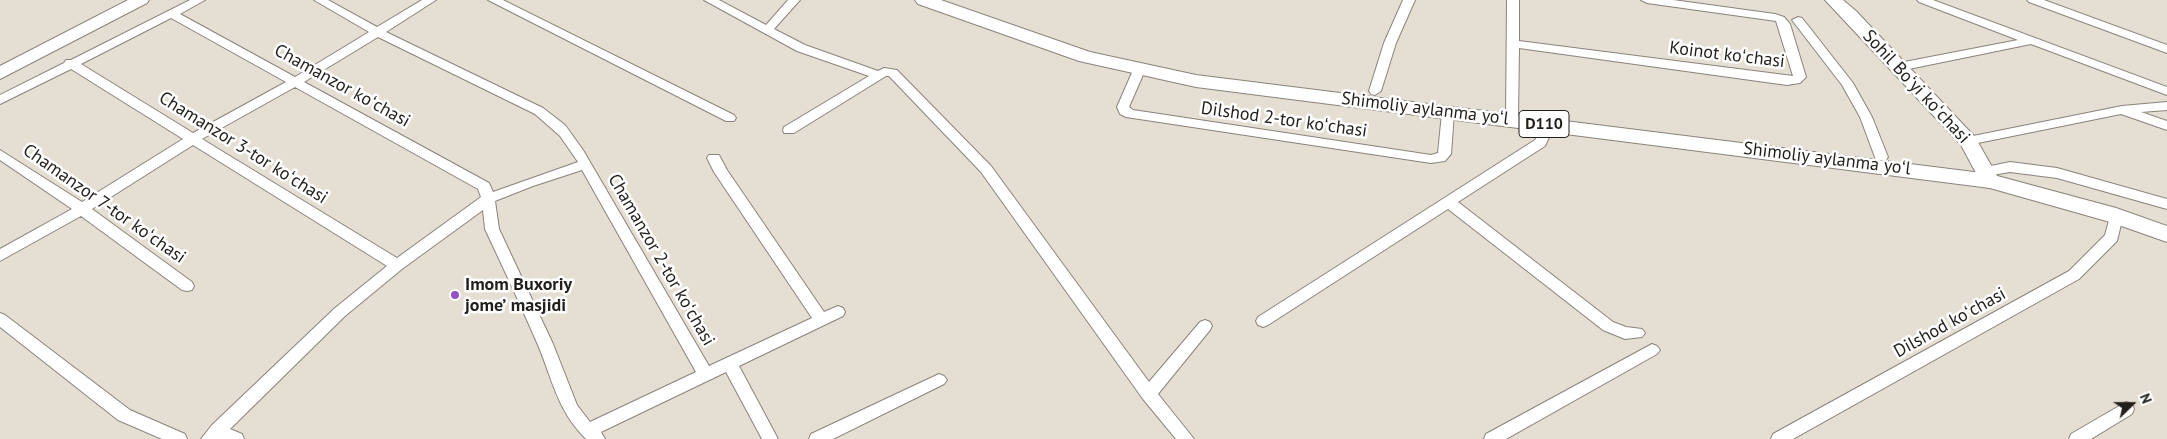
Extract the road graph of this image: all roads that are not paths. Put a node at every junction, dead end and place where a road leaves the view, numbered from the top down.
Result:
1 (142, 0) edge
2 (199, 0) edge
3 (322, 0) edge
4 (430, 0) edge
5 (494, 0) edge
6 (710, 0) edge
7 (794, 0) edge
8 (924, 0) edge
9 (960, 0) edge
10 (1409, 0) edge
11 (1513, 0) edge
12 (1647, 0) edge
13 (1833, 0) edge
14 (1923, 0) edge
15 (2033, 0) edge
16 (170, 13) junction
17 (987, 16) junction
18 (1798, 20) dead end
19 (767, 30) junction
20 (376, 31) junction
21 (2030, 41) junction
22 (1514, 44) junction
23 (2167, 49) edge
24 (70, 63) junction
25 (1899, 67) junction
26 (1140, 68) junction
27 (0, 72) edge
28 (878, 76) junction
29 (295, 82) junction
30 (1375, 91) junction
31 (2167, 91) edge
32 (0, 100) edge
33 (2167, 106) edge
34 (2122, 110) junction
35 (1448, 113) junction
36 (1512, 114) junction
37 (730, 118) dead end
38 (1543, 124) junction
39 (2167, 126) edge
40 (789, 130) dead end
41 (192, 139) junction
42 (1968, 141) junction
43 (0, 154) edge
44 (1881, 157) junction
45 (714, 158) dead end
46 (584, 165) junction
47 (1988, 176) junction
48 (488, 199) junction
49 (1448, 202) junction
50 (2167, 204) edge
51 (82, 210) junction
52 (2116, 216) junction
53 (2167, 225) edge
54 (2167, 234) edge
55 (0, 256) edge
56 (397, 265) junction
57 (186, 286) dead end
58 (838, 312) dead end
59 (0, 320) edge
60 (821, 320) junction
61 (1263, 321) dead end
62 (1205, 326) dead end
63 (1637, 333) dead end
64 (1652, 350) dead end
65 (730, 365) junction
66 (705, 374) junction
67 (939, 380) dead end
68 (1149, 394) junction
69 (2126, 408) dead end
70 (214, 435) edge
71 (593, 435) edge
72 (1495, 438) edge
73 (179, 439) edge
74 (236, 439) edge
75 (770, 439) edge
76 (817, 439) edge
77 (1186, 439) edge
78 (1779, 439) edge
79 (2077, 439) edge

1 - 27 main road
2 - 16 street
3 - 20 street, Chamanzor 2-tor koʻchasi
4 - 20 street
5 - 37 street
6 - 19 street
7 - 19 street
8 - 17 main road, Shimoliy aylanma yoʻl / D110
9 - 17 main road, Shimoliy aylanma yoʻl / D110
10 - 30 street
11 - 22 street
12 - 22 street, Koinot koʻchasi
13 - 25 main road, Sohil Boʻyi koʻchasi
14 - 21 street
15 - 23 street
16 - 24 street
16 - 29 street, Chamanzor koʻchasi
17 - 26 main road, Shimoliy aylanma yoʻl / D110
17 - 30 main road, Shimoliy aylanma yoʻl / D110
18 - 44 street
19 - 28 street
20 - 29 street
20 - 46 street, Chamanzor 2-tor koʻchasi
21 - 25 street
21 - 31 street
22 - 36 street
24 - 32 street
24 - 41 street, Chamanzor 3-tor koʻchasi
25 - 42 main road, Sohil Boʻyi koʻchasi
26 - 35 main road, Shimoliy aylanma yoʻl / D110
26 - 35 street, Dilshod 2-tor koʻchasi
28 - 40 street
28 - 68 street
29 - 41 street
29 - 48 street, Chamanzor koʻchasi
30 - 36 main road, Shimoliy aylanma yoʻl / D110
33 - 34 street
34 - 39 street
34 - 42 street
35 - 36 main road, Shimoliy aylanma yoʻl / D110
36 - 38 main road, Shimoliy aylanma yoʻl / D110
36 - 44 main road, Shimoliy aylanma yoʻl / D110
38 - 47 main road, Shimoliy aylanma yoʻl / D110
38 - 49 street
41 - 51 street
41 - 56 street, Chamanzor 3-tor koʻchasi
42 - 47 main road, Sohil Boʻyi koʻchasi
43 - 51 street, Chamanzor 7-tor koʻchasi
44 - 47 main road, Shimoliy aylanma yoʻl / D110
45 - 60 street
46 - 48 street
46 - 66 street, Chamanzor 2-tor koʻchasi
47 - 50 street
47 - 52 main road, Shimoliy aylanma yoʻl / D110
47 - 53 main road, Shimoliy aylanma yoʻl / D110
48 - 56 street
48 - 71 street, Chamanzor koʻchasi
49 - 61 street
49 - 63 street
51 - 55 street
51 - 57 street, Chamanzor 7-tor koʻchasi
52 - 54 main road, Shimoliy aylanma yoʻl / D110
52 - 78 street, Dilshod koʻchasi
56 - 70 street
58 - 60 street
59 - 73 street
60 - 65 street
62 - 68 street
64 - 72 street
65 - 66 street
65 - 75 street
66 - 71 street
67 - 76 street
68 - 77 street
69 - 79 street
70 - 74 street

